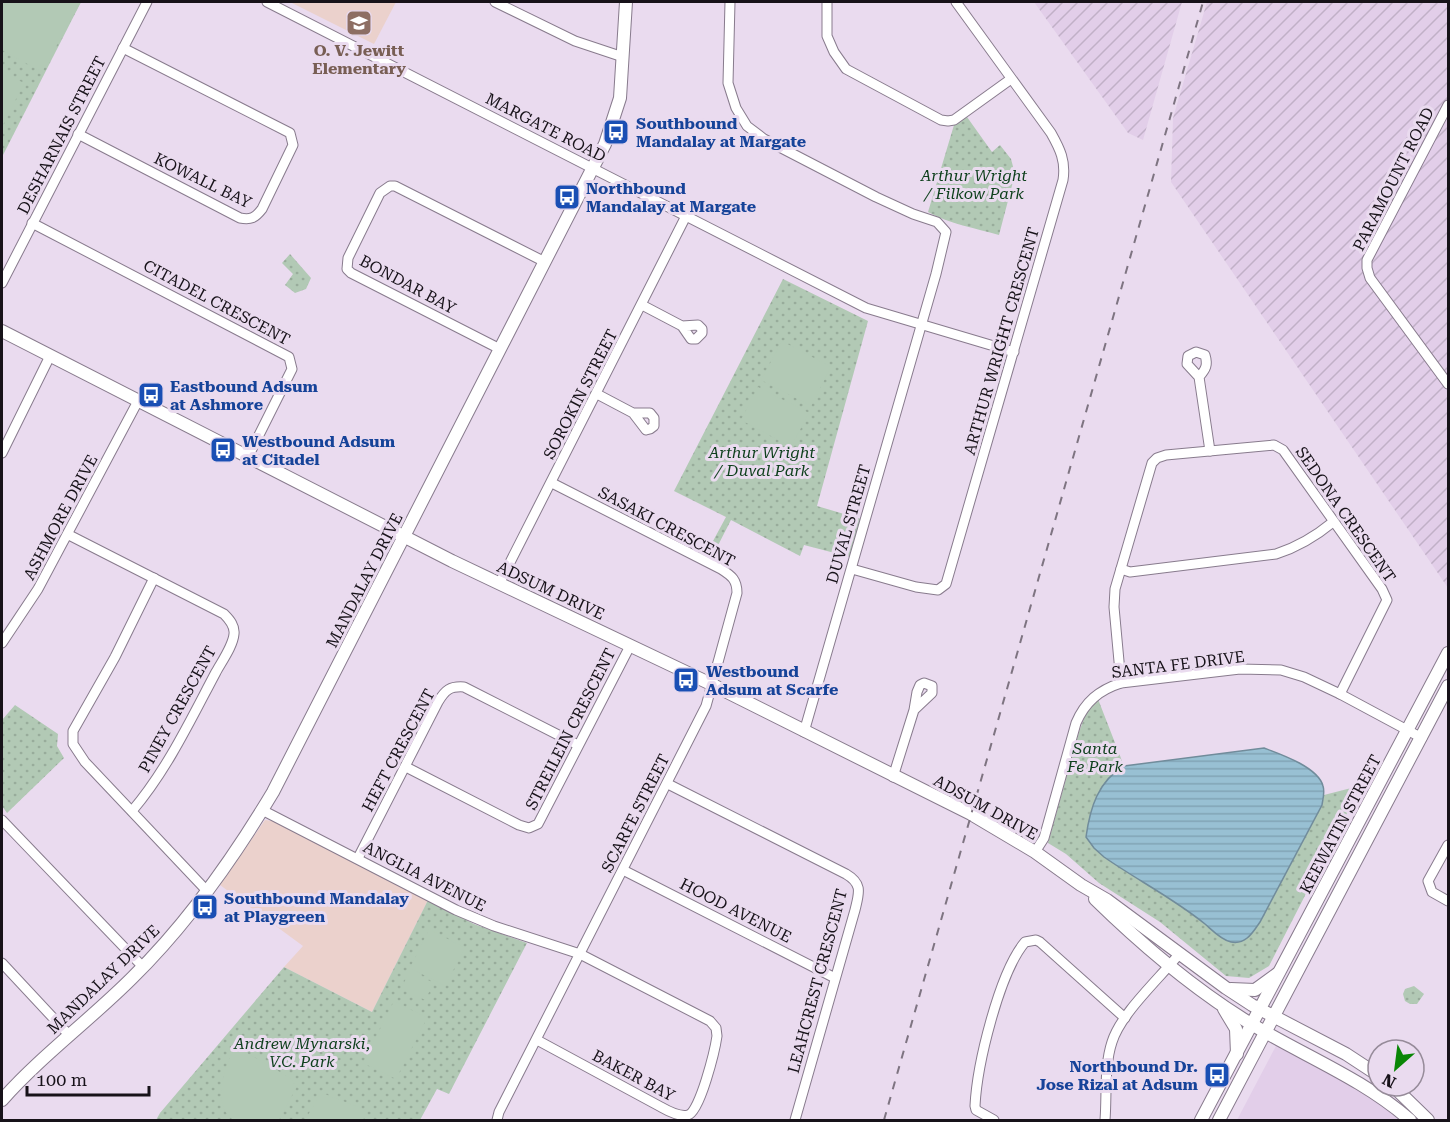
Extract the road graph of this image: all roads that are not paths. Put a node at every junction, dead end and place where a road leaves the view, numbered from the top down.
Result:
1 (147, 2) edge
2 (267, 2) edge
3 (495, 2) edge
4 (626, 2) edge
5 (730, 2) edge
6 (827, 2) edge
7 (956, 2) edge
8 (123, 48) junction
9 (623, 57) junction
10 (1011, 80) junction
11 (1449, 105) edge
12 (78, 134) junction
13 (593, 168) junction
14 (686, 216) junction
15 (32, 223) junction
16 (545, 262) junction
17 (2, 283) edge
18 (642, 304) junction
19 (921, 324) junction
20 (682, 326) dead end
21 (2, 331) edge
22 (500, 349) junction
23 (1014, 352) junction
24 (51, 356) junction
25 (1199, 377) dead end
26 (1449, 384) edge
27 (597, 394) junction
28 (138, 401) junction
29 (633, 413) dead end
30 (1210, 451) junction
31 (2, 453) edge
32 (248, 457) junction
33 (552, 483) junction
34 (1333, 522) junction
35 (69, 535) junction
36 (404, 537) junction
37 (852, 568) junction
38 (1121, 569) junction
39 (154, 578) junction
40 (499, 584) junction
41 (2, 641) edge
42 (630, 646) junction
43 (1449, 653) edge
44 (1121, 683) junction
45 (711, 684) junction
46 (1449, 686) edge
47 (1340, 694) junction
48 (914, 710) dead end
49 (1407, 730) junction
50 (804, 732) junction
51 (1422, 738) junction
52 (578, 745) junction
53 (406, 767) junction
54 (893, 777) junction
55 (668, 784) junction
56 (262, 810) junction
57 (132, 811) junction
58 (2, 820) edge
59 (1449, 845) edge
60 (1035, 852) junction
61 (358, 858) junction
62 (623, 870) junction
63 (1081, 885) junction
64 (207, 891) junction
65 (1449, 902) edge
66 (1180, 953) junction
67 (580, 954) junction
68 (2, 963) edge
69 (1169, 966) junction
70 (143, 967) junction
71 (1283, 969) junction
72 (835, 978) junction
73 (1226, 988) junction
74 (1219, 1003) junction
75 (1261, 1010) junction
76 (1273, 1016) junction
77 (1125, 1018) junction
78 (1253, 1025) junction
79 (1265, 1032) junction
80 (69, 1036) junction
81 (537, 1040) junction
82 (1236, 1057) junction
83 (1366, 1067) edge
84 (1405, 1098) edge
85 (2, 1100) edge
86 (496, 1120) edge
87 (795, 1120) edge
88 (994, 1120) edge
89 (1105, 1120) edge
90 (1202, 1120) edge
91 (1219, 1120) edge
92 (1410, 1120) edge
93 (1428, 1120) edge

1 - 8 street, DESHARNAIS STREET
2 - 13 street, MARGATE ROAD
3 - 9 street
4 - 9 street, MANDALAY DRIVE
5 - 19 street
6 - 10 street
7 - 10 street, ARTHUR WRIGHT CRESCENT
8 - 12 street, DESHARNAIS STREET
8 - 12 street, KOWALL BAY
9 - 13 street, MANDALAY DRIVE
10 - 23 street, ARTHUR WRIGHT CRESCENT
11 - 26 street, PARAMOUNT ROAD
12 - 15 street, DESHARNAIS STREET
13 - 14 street, MARGATE ROAD
13 - 16 street, MANDALAY DRIVE
14 - 18 street, SOROKIN STREET
14 - 19 street, MARGATE ROAD
15 - 17 street, DESHARNAIS STREET
15 - 32 street, CITADEL CRESCENT
16 - 22 street, MANDALAY DRIVE
16 - 22 street, BONDAR BAY
18 - 20 street
18 - 27 street, SOROKIN STREET
19 - 23 street, MARGATE ROAD
19 - 37 street, DUVAL STREET
21 - 24 street, ADSUM DRIVE
22 - 36 street, MANDALAY DRIVE
23 - 37 street, ARTHUR WRIGHT CRESCENT
24 - 28 street, ADSUM DRIVE
24 - 31 street
25 - 30 street
27 - 29 street
27 - 33 street, SOROKIN STREET
28 - 32 street, ADSUM DRIVE
28 - 35 street, ASHMORE DRIVE
30 - 34 street, SEDONA CRESCENT
30 - 38 street, SEDONA CRESCENT
32 - 36 street, ADSUM DRIVE
33 - 40 street, SOROKIN STREET
33 - 45 street, SASAKI CRESCENT
34 - 38 street
34 - 47 street, SEDONA CRESCENT
35 - 39 street, PINEY CRESCENT
35 - 41 street, ASHMORE DRIVE
36 - 40 street, ADSUM DRIVE
36 - 56 street, MANDALAY DRIVE
37 - 50 street, DUVAL STREET
38 - 44 street, SEDONA CRESCENT
39 - 57 street
39 - 57 street, PINEY CRESCENT
40 - 42 street, ADSUM DRIVE
42 - 45 street, ADSUM DRIVE
42 - 52 street, STREILEIN CRESCENT
43 - 49 street, KEEWATIN STREET
44 - 47 street, SANTA FE DRIVE
44 - 60 street, SANTA FE DRIVE
45 - 50 street, ADSUM DRIVE
45 - 55 street, SCARFE STREET
46 - 51 street, KEEWATIN STREET
47 - 49 street, SANTA FE DRIVE
48 - 54 street
49 - 51 street, SANTA FE DRIVE
49 - 71 street, KEEWATIN STREET
50 - 54 street, ADSUM DRIVE
51 - 76 street, KEEWATIN STREET
52 - 53 street, HEFT CRESCENT
52 - 53 street, STREILEIN CRESCENT
53 - 61 street, HEFT CRESCENT
54 - 60 street, ADSUM DRIVE
55 - 62 street, SCARFE STREET
55 - 72 street, LEAHCREST CRESCENT
56 - 61 street, ANGLIA AVENUE
56 - 64 street, MANDALAY DRIVE
57 - 64 street
58 - 70 street
59 - 65 street
60 - 63 street, ADSUM DRIVE
61 - 67 street, ANGLIA AVENUE
62 - 67 street, SCARFE STREET
62 - 72 street, HOOD AVENUE
63 - 66 street, ADSUM DRIVE
63 - 69 street, ADSUM DRIVE
64 - 70 street, MANDALAY DRIVE
66 - 69 street
66 - 73 street, ADSUM DRIVE
67 - 81 street
67 - 81 street, BAKER BAY
68 - 80 street
69 - 74 street, ADSUM DRIVE
69 - 77 street
70 - 80 street, MANDALAY DRIVE
71 - 73 street
71 - 75 street, KEEWATIN STREET
72 - 87 street, LEAHCREST CRESCENT
73 - 75 street, ADSUM DRIVE
74 - 78 street, ADSUM DRIVE
74 - 82 street
75 - 76 street, ADSUM DRIVE
75 - 78 street, KEEWATIN STREET
76 - 79 street, KEEWATIN STREET
76 - 83 street, ADSUM DRIVE
77 - 88 street
77 - 89 street
78 - 79 street, ADSUM DRIVE
78 - 82 street, KEEWATIN STREET
79 - 91 street, KEEWATIN STREET
79 - 92 street, ADSUM DRIVE
80 - 85 street, MANDALAY DRIVE
81 - 86 street
82 - 90 street, KEEWATIN STREET
84 - 93 street

